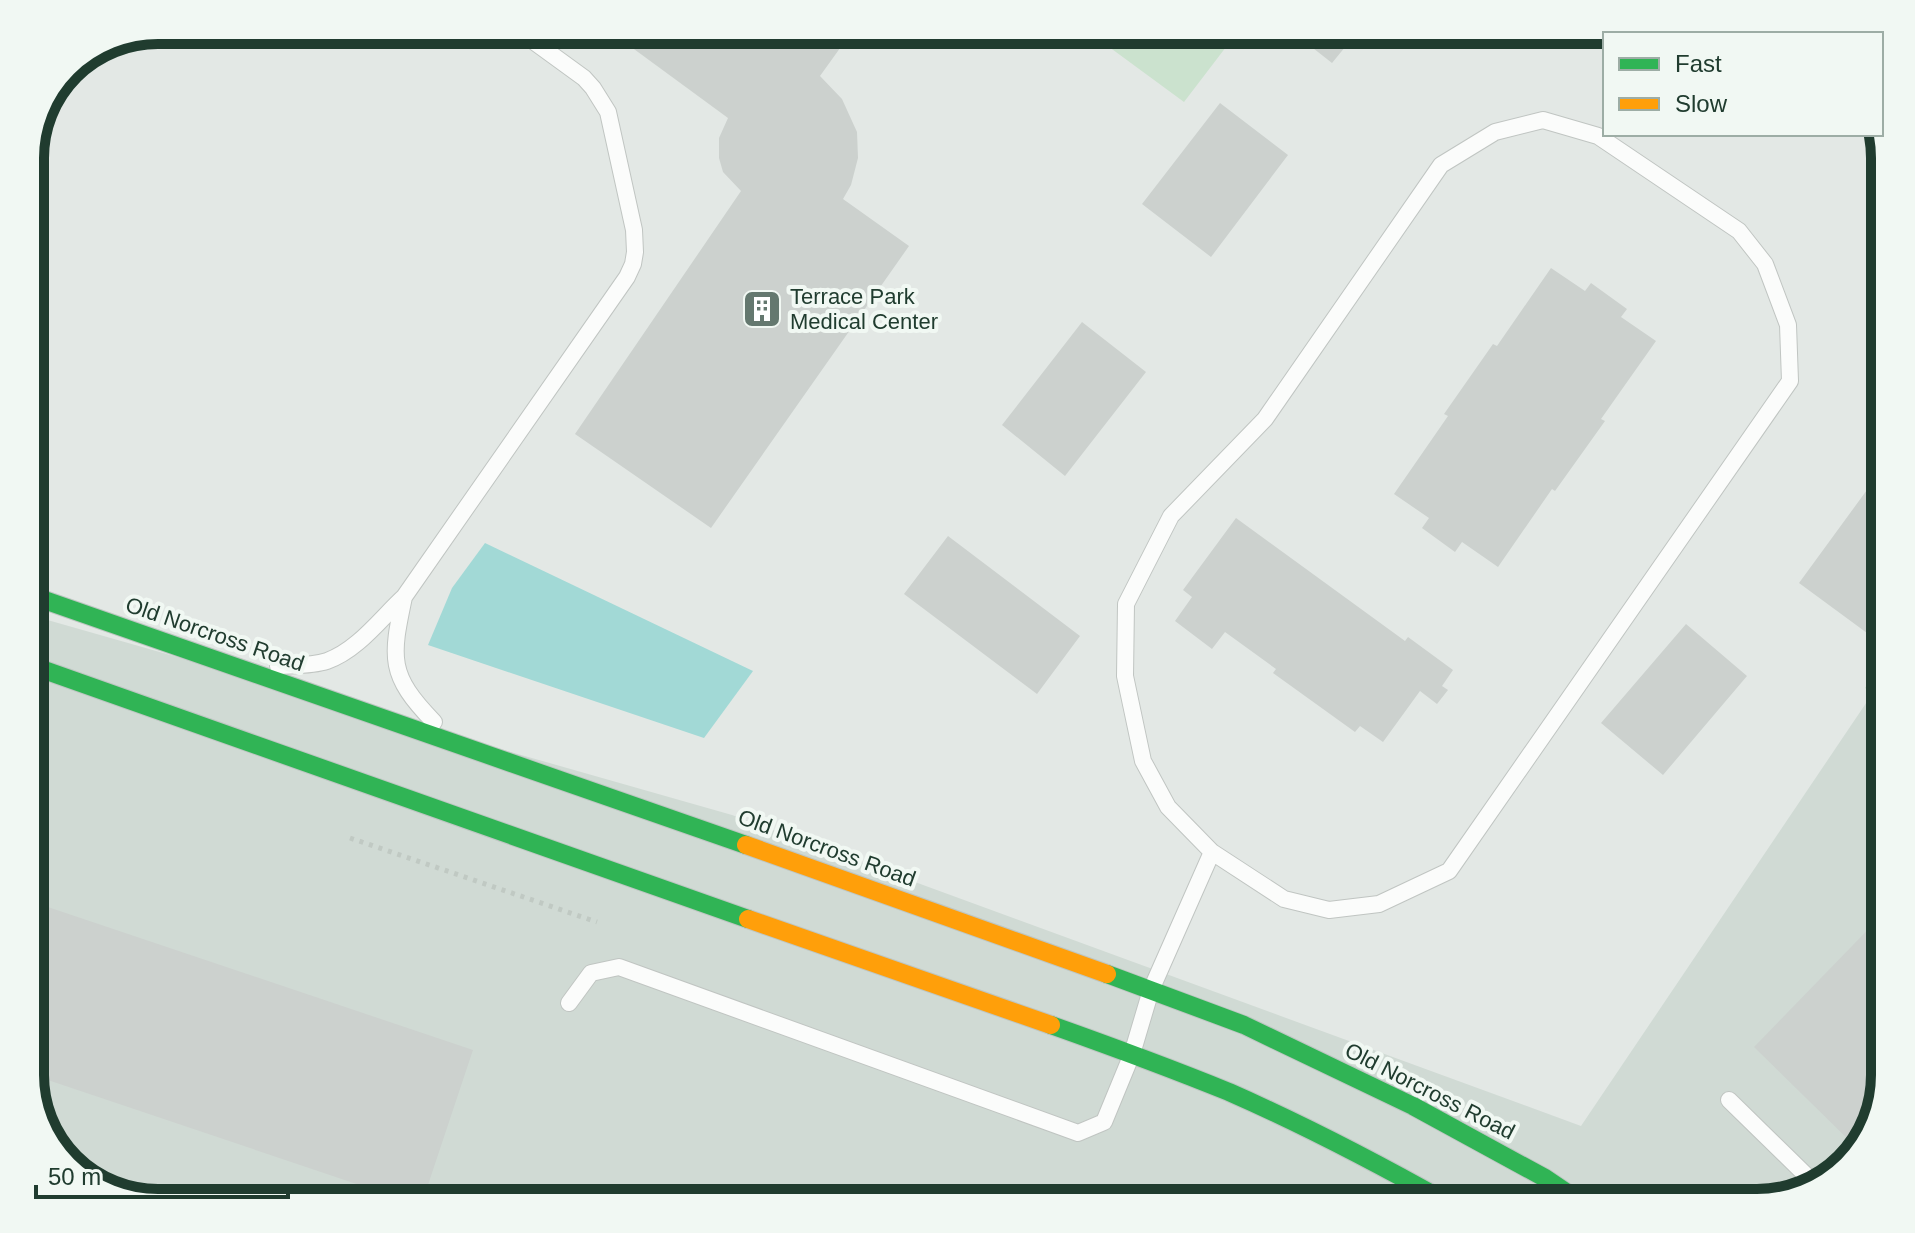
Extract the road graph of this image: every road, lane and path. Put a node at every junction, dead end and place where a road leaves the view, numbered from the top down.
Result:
1 (537, 44) edge
2 (404, 597) junction
3 (44, 600) edge
4 (232, 666) junction
5 (44, 670) edge
6 (477, 751) junction
7 (350, 838) dead end
8 (1212, 852) junction
9 (597, 922) dead end
10 (1151, 990) junction
11 (569, 1003) dead end
12 (1132, 1054) junction
13 (1729, 1100) dead end
14 (1807, 1177) edge
15 (1424, 1189) edge
16 (1561, 1189) edge

1 - 2 lane
2 - 4 lane
2 - 6 lane
3 - 4 main road, Old Norcross Road
4 - 6 main road, Old Norcross Road
5 - 12 main road
6 - 10 main road, Old Norcross Road
7 - 9 path
8 - 8 lane
8 - 10 lane
10 - 12 lane
10 - 16 main road, Old Norcross Road
11 - 12 lane
12 - 15 main road
13 - 14 lane

